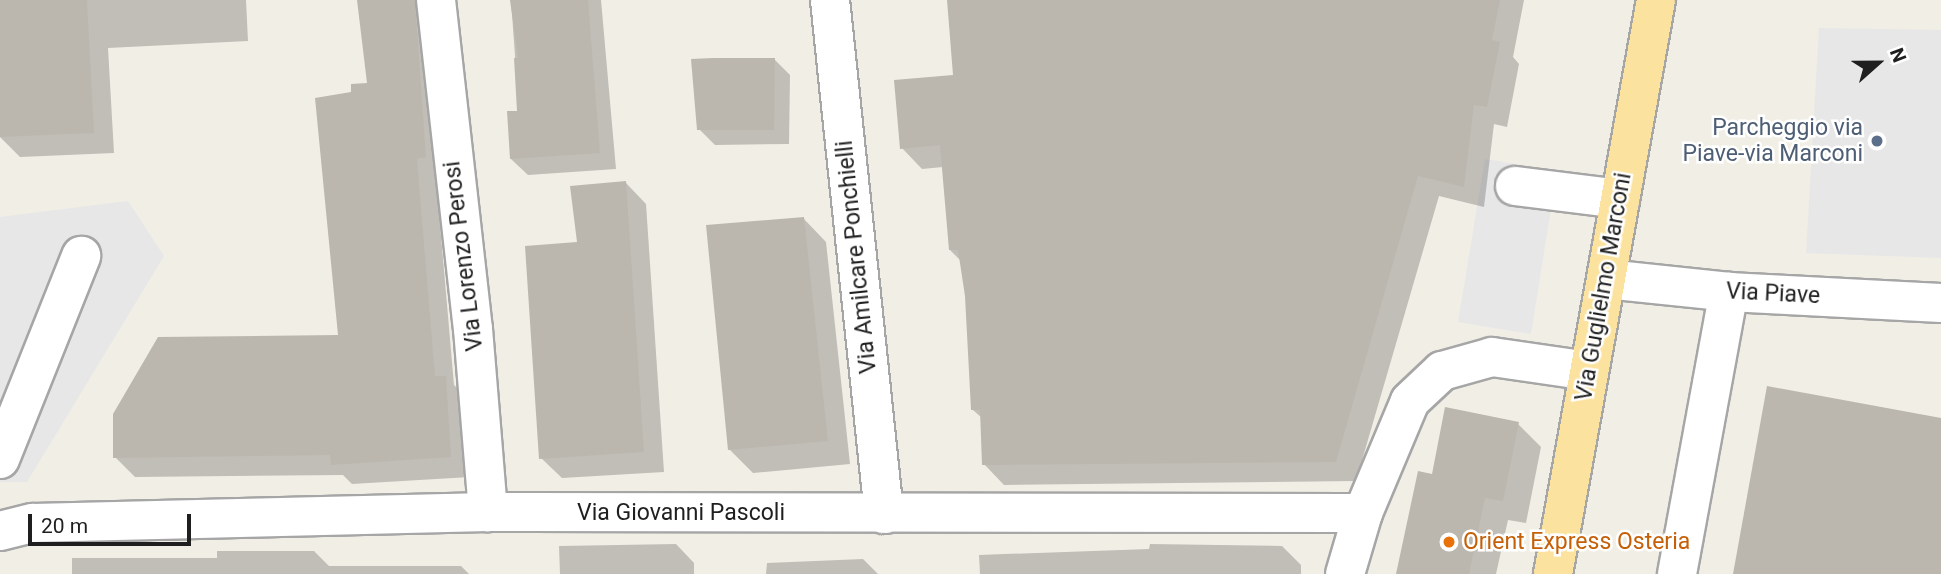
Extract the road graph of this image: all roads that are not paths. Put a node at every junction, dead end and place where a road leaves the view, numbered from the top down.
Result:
1 (436, 0) edge
2 (830, 0) edge
3 (1656, 0) edge
4 (1515, 186) dead end
5 (1620, 199) junction
6 (81, 256) dead end
7 (1606, 279) junction
8 (1729, 292) junction
9 (1941, 303) edge
10 (1589, 371) junction
11 (0, 459) edge
12 (488, 512) junction
13 (1363, 513) junction
14 (884, 514) junction
15 (0, 531) edge
16 (1345, 574) edge
17 (1553, 574) edge
18 (1677, 574) edge

1 - 12 street, Via Lorenzo Perosi
2 - 14 street, Via Amilcare Ponchielli
3 - 5 main road, Via Guglielmo Marconi
4 - 5 street
5 - 7 main road, Via Guglielmo Marconi
6 - 11 street
7 - 8 street, Via Piave
7 - 10 main road, Via Guglielmo Marconi
8 - 9 street, Via Piave
8 - 18 street
10 - 13 street
10 - 17 main road, Via Guglielmo Marconi
12 - 14 street, Via Giovanni Pascoli
12 - 15 street, Via Giovanni Pascoli
13 - 14 street, Via Giovanni Pascoli
13 - 16 street

